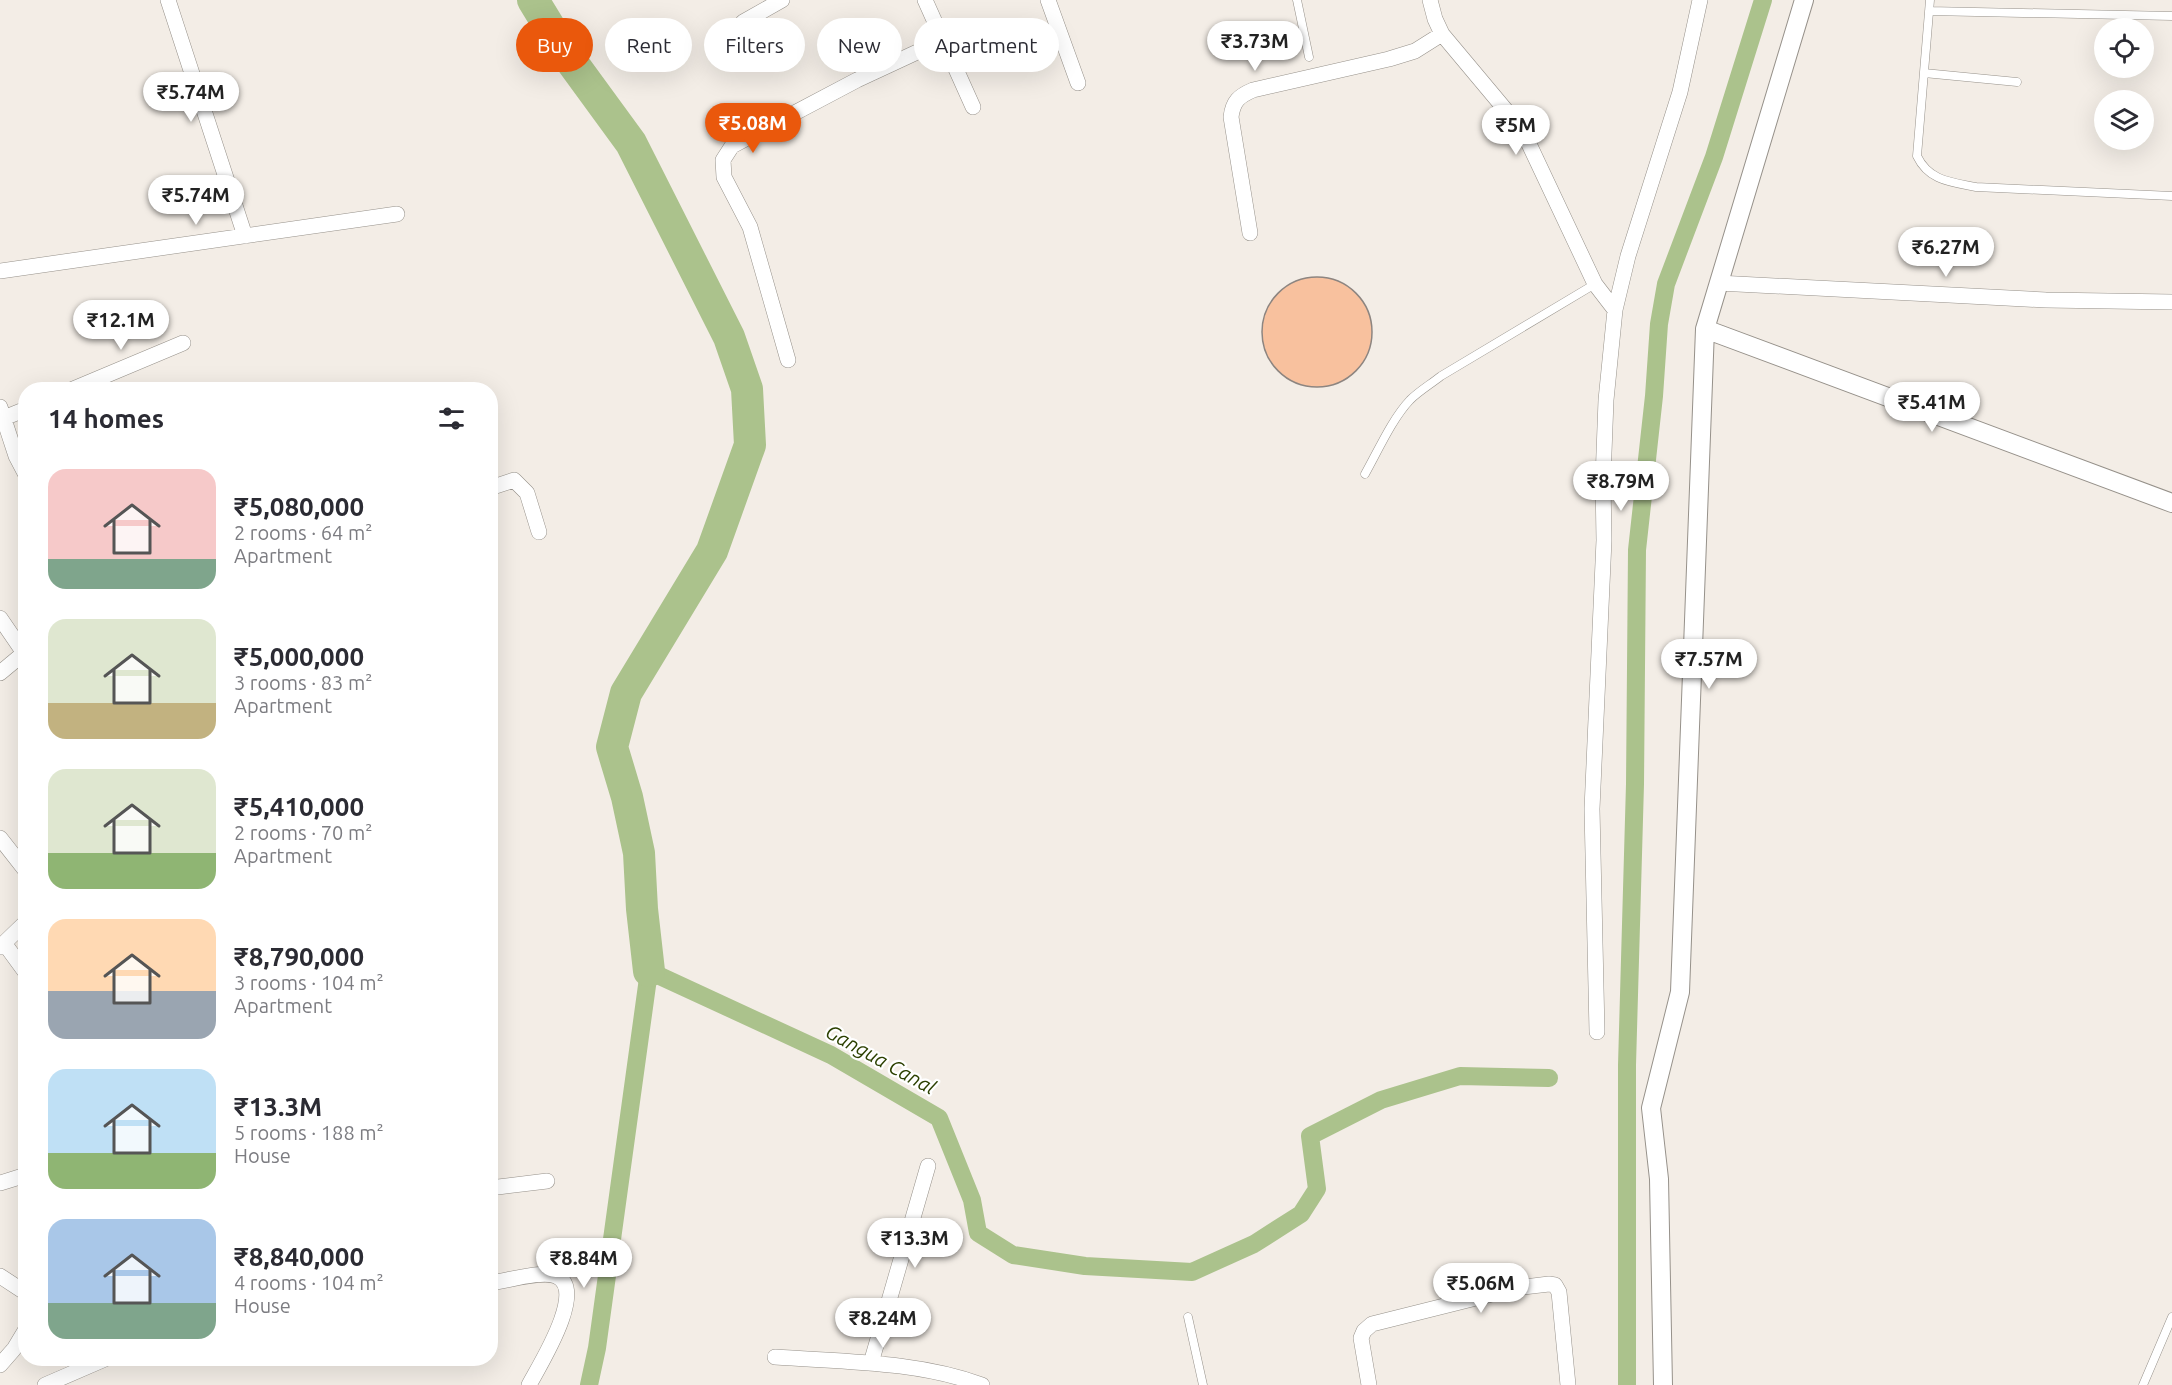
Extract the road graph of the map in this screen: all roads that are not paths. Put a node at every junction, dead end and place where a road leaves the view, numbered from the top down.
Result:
1 (168, 0) edge
2 (782, 0) edge
3 (925, 0) edge
4 (1048, 0) edge
5 (1297, 0) edge
6 (1430, 0) edge
7 (1700, 0) edge
8 (1804, 0) edge
9 (1930, 0) edge
10 (1929, 11) junction
11 (2172, 16) edge
12 (749, 18) edge
13 (933, 18) edge
14 (1442, 34) junction
15 (914, 53) edge
16 (1309, 57) dead end
17 (957, 72) edge
18 (1924, 73) junction
19 (2017, 82) dead end
20 (1078, 83) dead end
21 (973, 107) dead end
22 (2172, 196) edge
23 (397, 214) dead end
24 (1250, 233) dead end
25 (245, 236) junction
26 (0, 271) edge
27 (1718, 283) junction
28 (1595, 284) junction
29 (2172, 302) edge
30 (1615, 310) junction
31 (1705, 329) junction
32 (183, 343) dead end
33 (788, 360) dead end
34 (90, 382) edge
35 (18, 410) edge
36 (2, 413) edge
37 (18, 460) edge
38 (1365, 474) dead end
39 (498, 485) edge
40 (2172, 503) edge
41 (539, 532) dead end
42 (0, 618) edge
43 (18, 644) edge
44 (18, 659) edge
45 (0, 673) edge
46 (0, 838) edge
47 (18, 861) edge
48 (18, 930) edge
49 (2, 945) edge
50 (18, 964) edge
51 (1597, 1032) dead end
52 (928, 1166) dead end
53 (18, 1177) edge
54 (547, 1181) dead end
55 (0, 1183) edge
56 (498, 1187) edge
57 (0, 1276) edge
58 (498, 1282) edge
59 (18, 1288) edge
60 (1188, 1317) dead end
61 (2172, 1317) edge
62 (18, 1342) edge
63 (775, 1357) dead end
64 (871, 1364) junction
65 (0, 1365) edge
66 (87, 1366) edge
67 (45, 1385) edge
68 (529, 1385) edge
69 (982, 1385) edge
70 (1203, 1385) edge
71 (1369, 1385) edge
72 (1568, 1385) edge
73 (1664, 1385) edge
74 (2142, 1385) edge

1 - 25 street
2 - 12 street
3 - 13 street
4 - 20 street
5 - 16 lane
6 - 14 street
7 - 30 street
8 - 27 street
9 - 10 lane
10 - 11 lane
10 - 18 lane
14 - 24 street
14 - 28 street
15 - 33 street
17 - 21 street
18 - 19 lane
18 - 22 lane
23 - 25 street
25 - 26 street
27 - 29 street
27 - 31 street
28 - 30 street
28 - 38 lane
30 - 51 street
31 - 40 street
31 - 73 street
32 - 34 street
35 - 36 street
36 - 37 street
39 - 41 street
42 - 43 street
44 - 45 street
46 - 47 street
48 - 49 street
49 - 50 street
52 - 64 street
53 - 55 street
54 - 56 street
57 - 59 street
58 - 68 street
60 - 70 lane
61 - 74 lane
62 - 65 street
63 - 64 street
64 - 69 street
66 - 67 street
71 - 72 street

